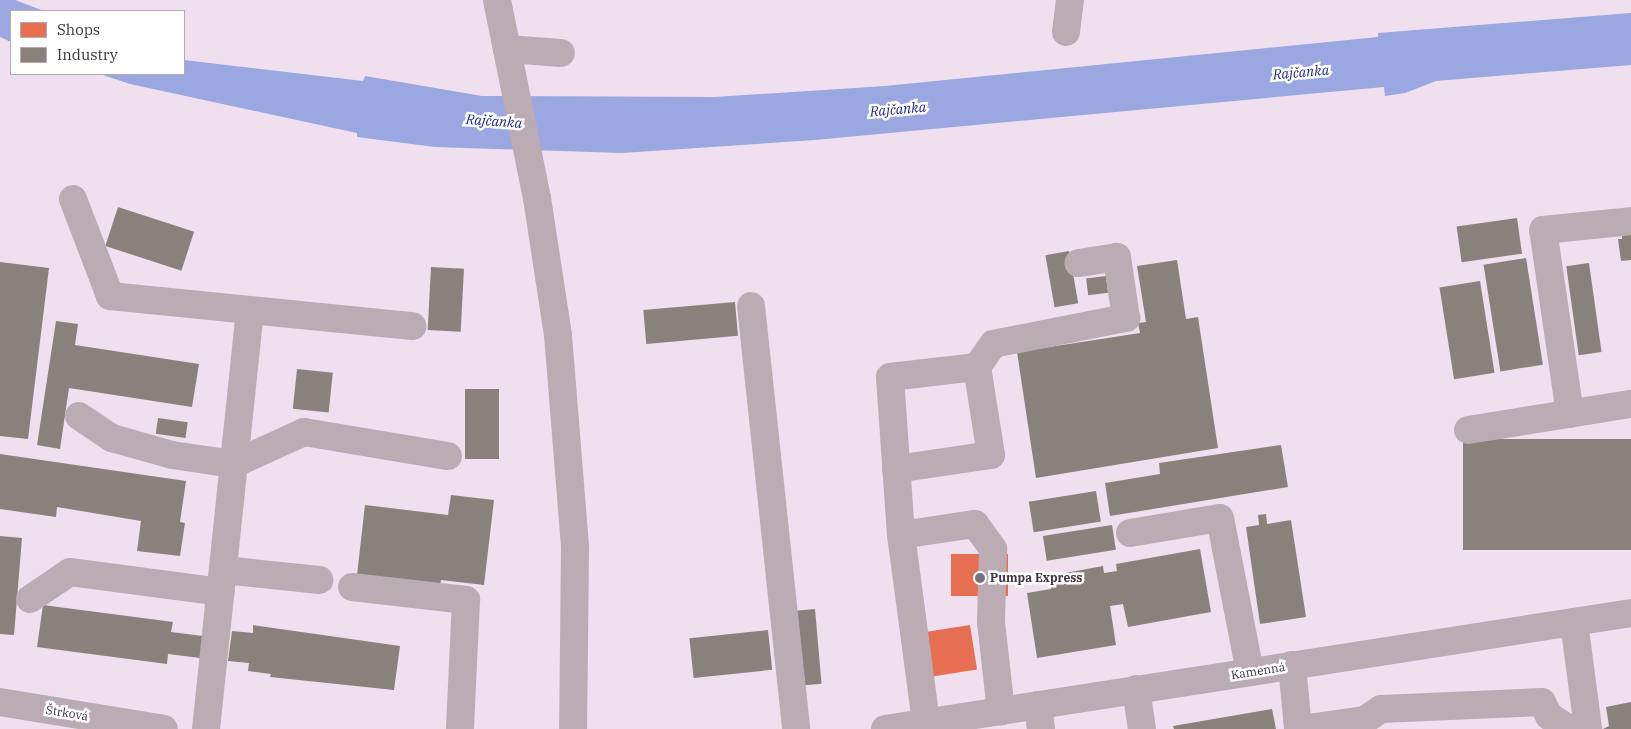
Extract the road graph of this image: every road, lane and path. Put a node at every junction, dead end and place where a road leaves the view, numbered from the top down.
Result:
1 (497, 0) edge
2 (1070, 0) edge
3 (1066, 32) dead end
4 (561, 53) dead end
5 (509, 59) junction
6 (73, 199) dead end
7 (1631, 220) edge
8 (1078, 264) dead end
9 (751, 306) dead end
10 (250, 311) junction
11 (413, 326) dead end
12 (977, 367) junction
13 (1631, 404) edge
14 (1570, 414) junction
15 (79, 416) dead end
16 (1468, 430) dead end
17 (448, 456) dead end
18 (234, 464) junction
19 (896, 469) junction
20 (1130, 533) dead end
21 (901, 535) junction
22 (319, 580) dead end
23 (222, 581) junction
24 (352, 587) dead end
25 (30, 599) dead end
26 (1631, 613) edge
27 (1574, 622) junction
28 (1292, 665) junction
29 (1250, 672) junction
30 (1136, 690) junction
31 (0, 702) edge
32 (1001, 711) junction
33 (1040, 717) edge
34 (926, 722) junction
35 (1580, 725) edge
36 (164, 729) edge
37 (206, 729) edge
38 (460, 729) edge
39 (573, 729) edge
40 (796, 729) edge
41 (885, 729) edge
42 (1142, 729) edge
43 (1300, 729) edge

1 - 5 street
2 - 3 street
4 - 5 street
5 - 39 street
6 - 10 street
7 - 14 street
8 - 12 street
9 - 40 street
10 - 11 street
10 - 18 street
12 - 19 street
12 - 19 street
13 - 14 street
14 - 16 street
15 - 18 street
17 - 18 street
18 - 23 street
19 - 21 street
20 - 29 street
21 - 32 street
21 - 34 street
22 - 23 street
23 - 25 street
23 - 37 street
24 - 38 street
26 - 27 street, Kamenná
27 - 28 street, Kamenná
27 - 35 street
28 - 29 street, Kamenná
28 - 43 street
29 - 30 street, Kamenná
30 - 33 street, Kamenná
30 - 42 street
31 - 36 street, Štrková
32 - 33 street, Kamenná
32 - 34 street, Kamenná
34 - 41 street, Kamenná
35 - 43 street

